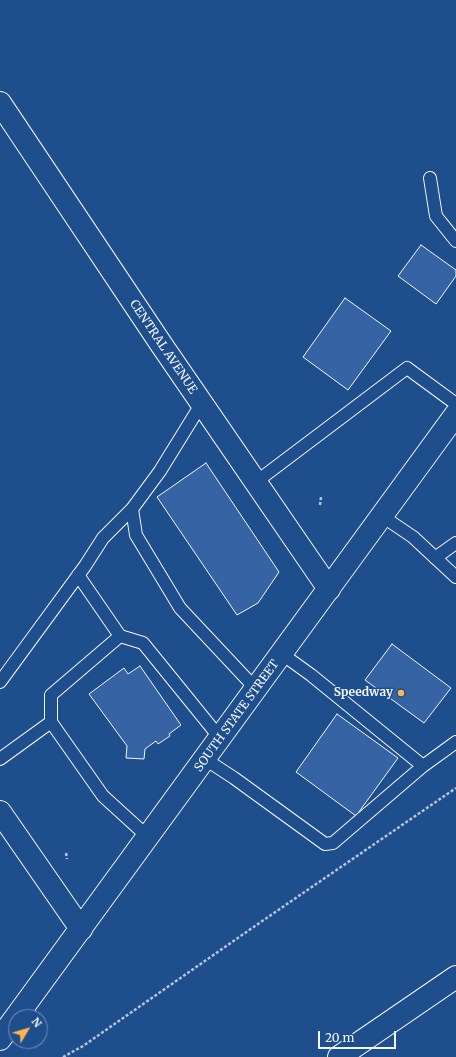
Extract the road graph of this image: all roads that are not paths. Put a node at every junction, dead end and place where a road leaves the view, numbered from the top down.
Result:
1 (0, 103) edge
2 (430, 178) dead end
3 (456, 241) edge
4 (202, 403) junction
5 (456, 404) edge
6 (456, 414) edge
7 (256, 482) junction
8 (132, 509) junction
9 (382, 516) junction
10 (456, 543) edge
11 (435, 558) junction
12 (78, 576) junction
13 (456, 577) edge
14 (329, 589) junction
15 (120, 636) junction
16 (282, 654) junction
17 (0, 682) edge
18 (256, 689) junction
19 (51, 722) junction
20 (220, 738) junction
21 (456, 742) edge
22 (0, 759) edge
23 (205, 759) junction
24 (423, 766) junction
25 (0, 812) edge
26 (148, 837) junction
27 (81, 929) junction
28 (456, 976) edge
29 (22, 1009) edge
30 (8, 1028) edge
31 (0, 1039) edge
32 (339, 1057) edge

1 - 4 street, CENTRAL AVENUE
2 - 3 lane
4 - 7 street, CENTRAL AVENUE
4 - 8 lane
5 - 7 lane
6 - 9 street, SOUTH STATE STREET
7 - 14 street, CENTRAL AVENUE
8 - 12 lane
8 - 18 lane
9 - 11 lane
9 - 14 street, SOUTH STATE STREET
10 - 11 lane
11 - 13 lane
12 - 15 lane
12 - 17 lane
14 - 16 street, SOUTH STATE STREET
15 - 19 lane
15 - 20 lane
16 - 18 street, SOUTH STATE STREET
16 - 24 lane
18 - 20 street, SOUTH STATE STREET
19 - 22 lane
19 - 26 lane
20 - 23 street, SOUTH STATE STREET
21 - 24 lane
23 - 24 lane
23 - 26 street, SOUTH STATE STREET
25 - 27 street
26 - 27 street, SOUTH STATE STREET
27 - 29 street, SOUTH STATE STREET
28 - 32 street
30 - 31 street, SOUTH STATE STREET

